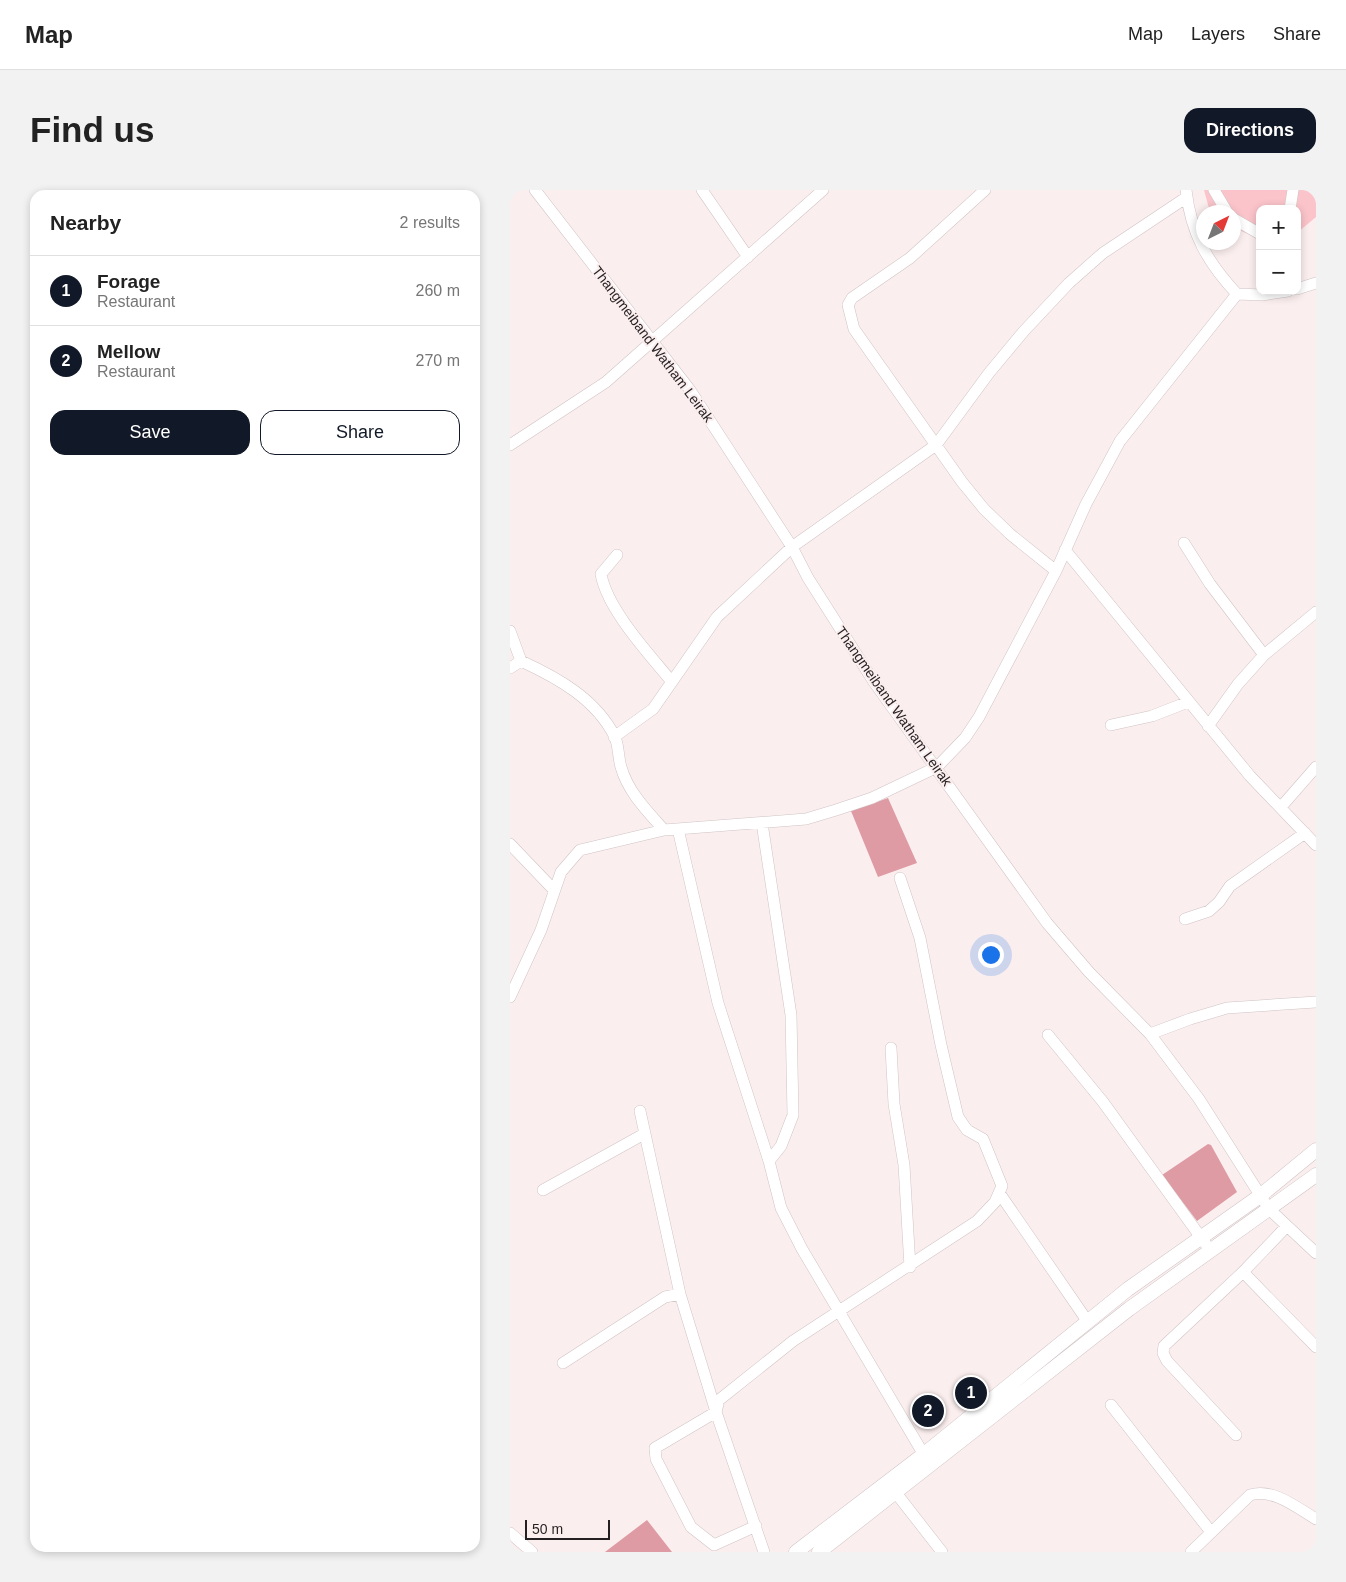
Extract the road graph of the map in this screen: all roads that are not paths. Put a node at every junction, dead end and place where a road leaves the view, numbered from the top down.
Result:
1 (535, 190) edge
2 (702, 190) edge
3 (823, 190) edge
4 (986, 190) edge
5 (1214, 190) edge
6 (1293, 190) edge
7 (1186, 194) edge
8 (1223, 205) edge
9 (1291, 205) edge
10 (1241, 223) edge
11 (1256, 232) edge
12 (748, 257) junction
13 (1316, 283) edge
14 (1301, 289) edge
15 (1237, 294) junction
16 (1256, 295) edge
17 (654, 341) junction
18 (510, 445) edge
19 (936, 445) junction
20 (1184, 543) dead end
21 (792, 547) junction
22 (1065, 550) junction
23 (617, 555) dead end
24 (1056, 571) junction
25 (1316, 612) edge
26 (510, 630) edge
27 (1264, 656) junction
28 (521, 661) junction
29 (510, 668) edge
30 (672, 682) junction
31 (1188, 702) junction
32 (1111, 726) dead end
33 (1208, 726) junction
34 (614, 737) junction
35 (936, 767) junction
36 (1316, 767) edge
37 (1281, 807) junction
38 (762, 823) junction
39 (678, 829) junction
40 (664, 830) junction
41 (1305, 834) junction
42 (510, 844) edge
43 (1316, 845) edge
44 (900, 878) dead end
45 (554, 890) junction
46 (1185, 919) dead end
47 (510, 997) edge
48 (1316, 1002) edge
49 (1150, 1034) junction
50 (1048, 1035) dead end
51 (891, 1048) dead end
52 (640, 1111) dead end
53 (644, 1134) junction
54 (1316, 1150) edge
55 (769, 1161) junction
56 (1315, 1178) edge
57 (543, 1190) dead end
58 (1000, 1194) junction
59 (1260, 1196) junction
60 (1269, 1209) junction
61 (1287, 1226) junction
62 (1200, 1237) junction
63 (1210, 1250) junction
64 (1316, 1253) edge
65 (910, 1267) junction
66 (1243, 1272) junction
67 (680, 1294) junction
68 (840, 1311) junction
69 (1088, 1322) junction
70 (1316, 1346) edge
71 (563, 1363) dead end
72 (1111, 1405) dead end
73 (716, 1412) junction
74 (1236, 1435) dead end
75 (927, 1460) junction
76 (896, 1493) junction
77 (1316, 1519) edge
78 (756, 1526) junction
79 (1211, 1532) junction
80 (510, 1533) edge
81 (532, 1552) edge
82 (764, 1552) edge
83 (796, 1552) edge
84 (819, 1552) edge
85 (942, 1552) edge
86 (1191, 1552) edge

1 - 17 street, Thangmeiband Watham Leirak
2 - 12 street
3 - 12 street
4 - 19 street
5 - 8 street
6 - 9 street
7 - 15 street
7 - 19 street
10 - 11 street
12 - 17 street
13 - 14 street
15 - 16 street
15 - 22 street
17 - 18 street
17 - 21 street, Thangmeiband Watham Leirak
19 - 21 street
19 - 24 street
20 - 27 street
21 - 30 street
21 - 35 street, Thangmeiband Watham Leirak
22 - 24 street
22 - 31 street
23 - 30 street
24 - 35 street
25 - 27 street
26 - 28 street
27 - 33 street
28 - 29 street
28 - 34 street
30 - 34 street
31 - 32 street
31 - 33 street
33 - 37 street
34 - 40 street
35 - 38 street
35 - 49 street, Thangmeiband Watham Leirak
36 - 37 street
37 - 41 street
38 - 39 street
38 - 55 street
39 - 40 street
39 - 55 street
40 - 45 street
41 - 43 street
41 - 46 street
42 - 45 street
44 - 58 street
45 - 47 street
48 - 49 street
49 - 59 street, Thangmeiband Watham Leirak
50 - 62 street
51 - 65 street
52 - 53 street
53 - 57 street
53 - 67 street
54 - 59 main road
55 - 68 street
56 - 60 main road
58 - 65 street
58 - 69 street
59 - 60 street, Thangmeiband Watham Leirak
59 - 62 main road
60 - 61 street, Thangmeiband Watham Leirak
60 - 63 main road
61 - 64 street, Thangmeiband Watham Leirak
61 - 66 street
62 - 63 street
62 - 69 main road
63 - 75 main road
65 - 68 street
66 - 70 street
66 - 74 street
67 - 71 street
67 - 73 street
68 - 73 street
68 - 75 street
69 - 75 main road
72 - 79 street
73 - 78 street
73 - 78 street
75 - 76 main road
75 - 83 main road
76 - 84 main road
76 - 85 street
77 - 79 street
78 - 82 street
79 - 86 street
80 - 81 street

